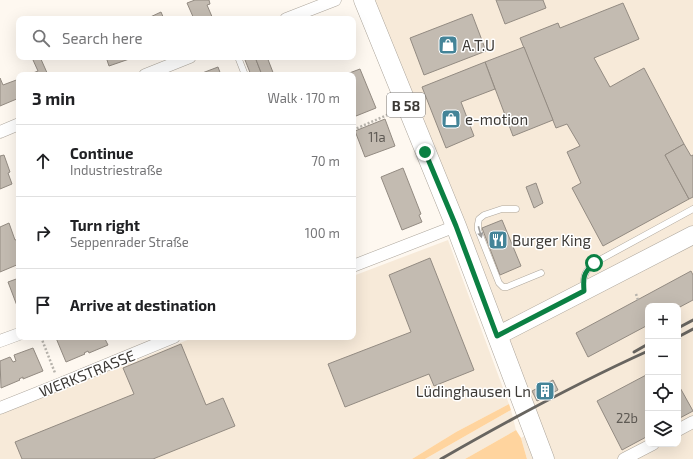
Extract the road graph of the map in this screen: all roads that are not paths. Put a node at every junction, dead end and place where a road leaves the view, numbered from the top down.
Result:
1 (335, 0) edge
2 (364, 0) edge
3 (294, 16) edge
4 (182, 60) edge
5 (239, 60) edge
6 (152, 72) edge
7 (243, 72) edge
8 (16, 125) edge
9 (0, 132) edge
10 (516, 209) dead end
11 (693, 209) edge
12 (456, 226) junction
13 (693, 235) edge
14 (356, 265) edge
15 (541, 273) dead end
16 (584, 291) junction
17 (16, 335) edge
18 (497, 336) junction
19 (167, 340) edge
20 (0, 341) edge
21 (0, 408) edge
22 (693, 422) edge
23 (681, 428) edge
24 (647, 447) edge
25 (544, 459) edge
26 (624, 459) edge

1 - 3 street
2 - 12 main road, B 58
4 - 6 street
5 - 7 lane
8 - 9 street
10 -> 15 lane
11 - 16 lane
12 - 14 street
12 - 18 main road, B 58
13 - 16 street
16 - 18 street
17 - 20 street
18 - 25 main road, B 58
19 - 21 street, WERKSTRASSE
22 - 23 street
24 - 26 street

